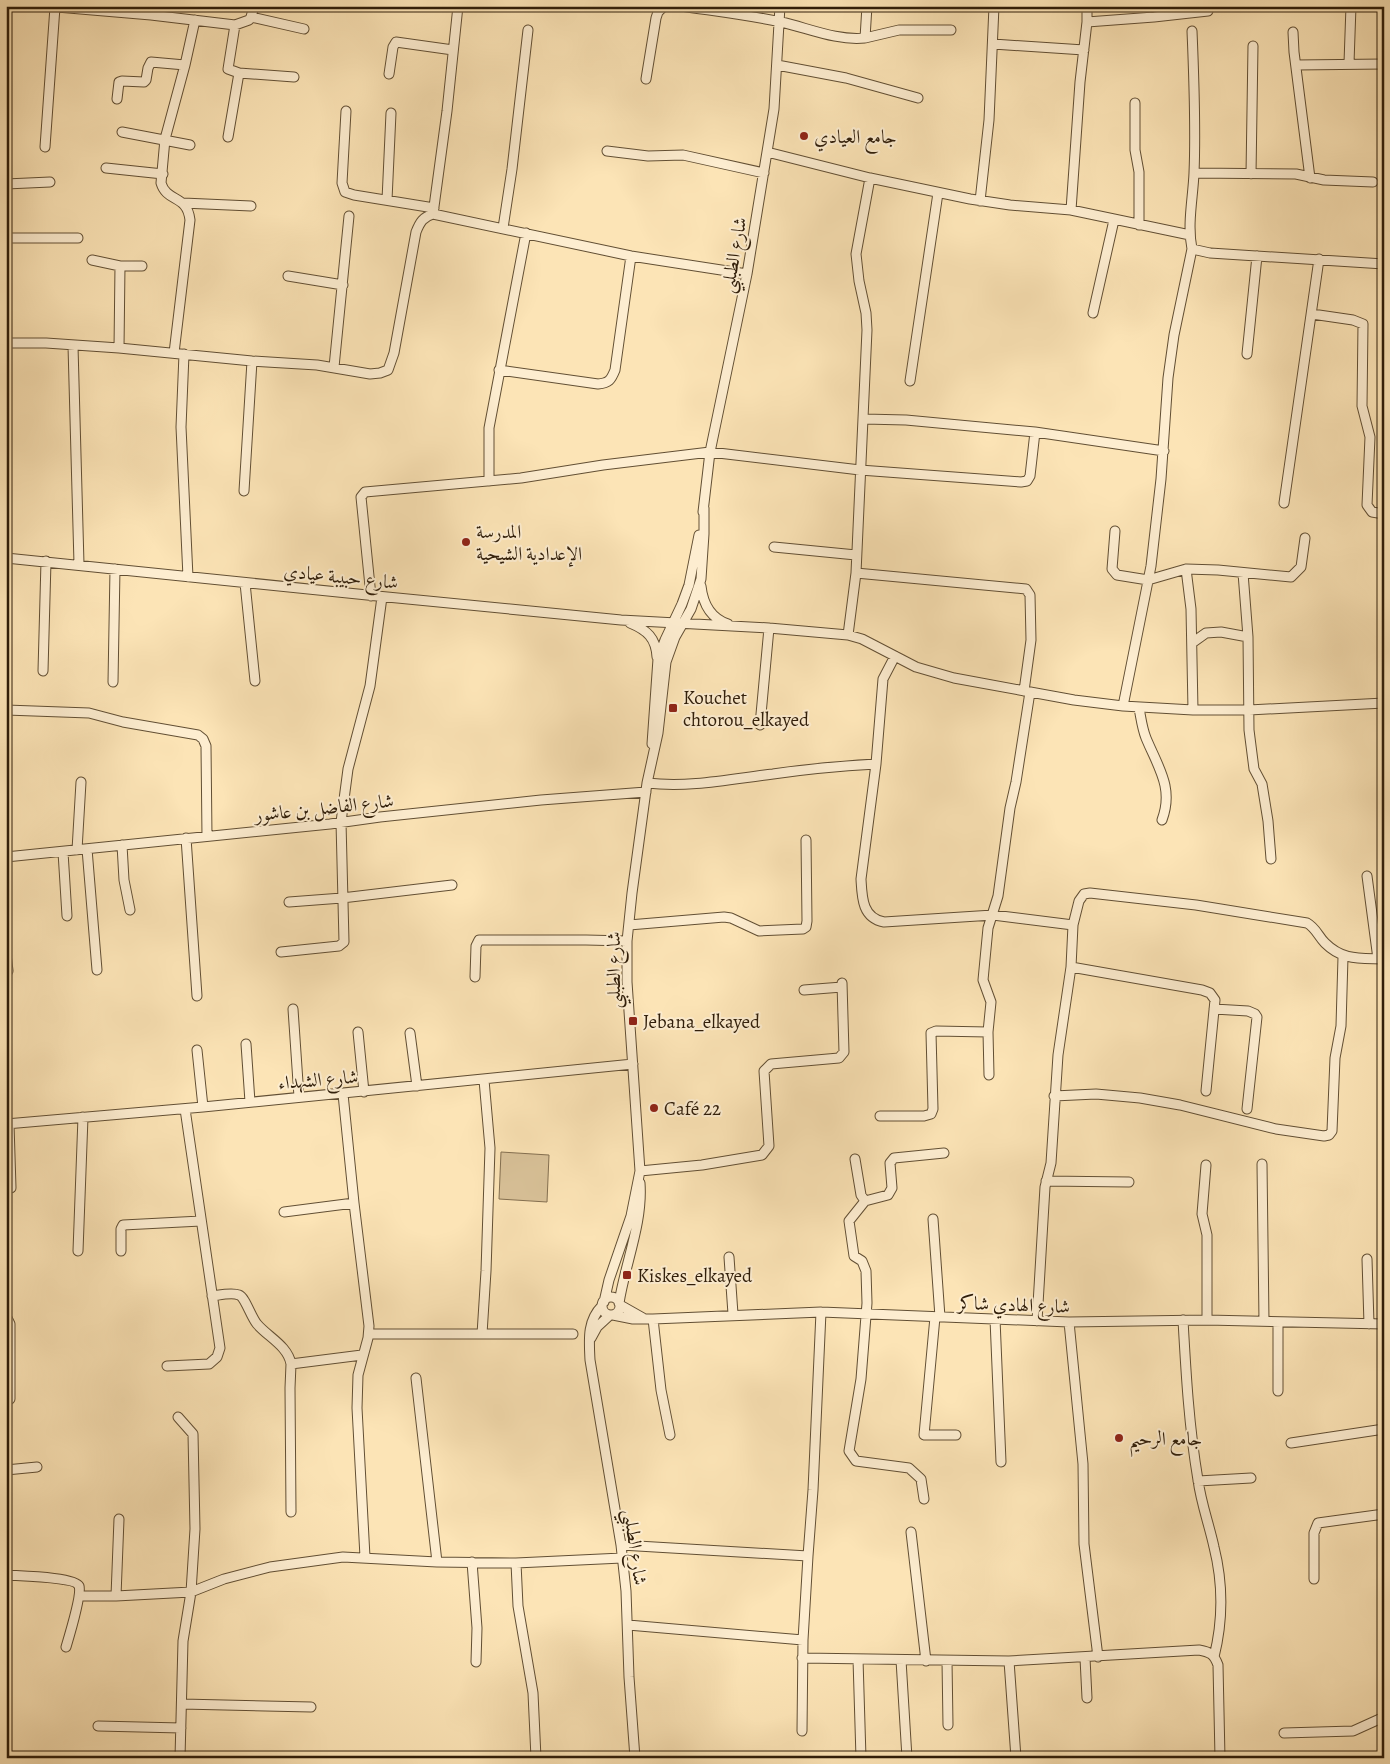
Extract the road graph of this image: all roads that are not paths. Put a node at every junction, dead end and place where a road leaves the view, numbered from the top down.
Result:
1 (45, 6) edge
2 (254, 6) edge
3 (458, 6) edge
4 (664, 6) edge
5 (681, 6) edge
6 (780, 6) edge
7 (867, 6) edge
8 (994, 6) edge
9 (1087, 6) edge
10 (1351, 6) edge
11 (55, 7) edge
12 (102, 8) edge
13 (152, 11) edge
14 (1208, 11) dead end
15 (251, 17) junction
16 (195, 20) junction
17 (780, 22) junction
18 (1087, 22) junction
19 (235, 25) junction
20 (304, 29) dead end
21 (528, 30) dead end
22 (951, 30) dead end
23 (1192, 31) dead end
24 (1293, 32) dead end
25 (865, 38) junction
26 (993, 44) junction
27 (1252, 46) dead end
28 (453, 50) junction
29 (1084, 50) junction
30 (1349, 63) junction
31 (777, 64) junction
32 (1384, 64) edge
33 (185, 65) junction
34 (1296, 65) junction
35 (239, 73) junction
36 (389, 74) dead end
37 (294, 76) dead end
38 (646, 79) dead end
39 (918, 98) dead end
40 (117, 99) dead end
41 (1135, 103) dead end
42 (346, 111) dead end
43 (391, 113) dead end
44 (122, 132) dead end
45 (228, 137) dead end
46 (166, 139) junction
47 (190, 144) dead end
48 (45, 147) dead end
49 (608, 151) dead end
50 (767, 152) junction
51 (106, 168) dead end
52 (764, 173) junction
53 (1194, 173) junction
54 (163, 174) junction
55 (1251, 174) junction
56 (870, 178) junction
57 (1310, 178) junction
58 (50, 182) dead end
59 (1373, 182) dead end
60 (6, 184) edge
61 (938, 193) junction
62 (387, 200) junction
63 (980, 201) junction
64 (182, 203) junction
65 (251, 206) dead end
66 (1071, 210) junction
67 (434, 211) junction
68 (349, 216) dead end
69 (1114, 220) junction
70 (1139, 225) junction
71 (503, 228) junction
72 (526, 233) junction
73 (1190, 234) junction
74 (6, 238) edge
75 (78, 238) dead end
76 (1192, 249) junction
77 (631, 256) junction
78 (1257, 256) junction
79 (1319, 259) junction
80 (92, 260) dead end
81 (1384, 264) edge
82 (120, 266) junction
83 (142, 266) dead end
84 (747, 274) junction
85 (288, 276) dead end
86 (343, 285) junction
87 (1093, 313) dead end
88 (1312, 314) junction
89 (6, 343) edge
90 (73, 346) junction
91 (119, 348) junction
92 (174, 353) junction
93 (184, 354) junction
94 (1247, 354) dead end
95 (252, 361) junction
96 (334, 367) junction
97 (499, 370) junction
98 (910, 382) dead end
99 (864, 419) junction
100 (1035, 432) junction
101 (1164, 451) junction
102 (710, 452) junction
103 (860, 470) junction
104 (488, 481) junction
105 (244, 491) dead end
106 (1284, 503) dead end
107 (704, 508) junction
108 (1384, 514) edge
109 (1115, 531) dead end
110 (1305, 538) dead end
111 (774, 547) dead end
112 (856, 556) junction
113 (6, 558) edge
114 (46, 561) junction
115 (79, 564) junction
116 (115, 569) junction
117 (1186, 569) junction
118 (856, 573) junction
119 (1243, 573) junction
120 (188, 577) junction
121 (701, 579) junction
122 (1148, 580) junction
123 (246, 583) junction
124 (371, 596) junction
125 (382, 597) junction
126 (621, 620) junction
127 (683, 622) junction
128 (672, 623) junction
129 (735, 626) junction
130 (769, 628) junction
131 (848, 635) junction
132 (1248, 637) junction
133 (1192, 643) junction
134 (894, 656) junction
135 (658, 664) junction
136 (43, 671) dead end
137 (255, 681) dead end
138 (113, 682) dead end
139 (1027, 692) junction
140 (1384, 703) edge
141 (1123, 706) junction
142 (1139, 708) junction
143 (6, 710) edge
144 (1193, 710) junction
145 (1249, 710) junction
146 (760, 726) dead end
147 (651, 762) junction
148 (876, 764) junction
149 (81, 782) dead end
150 (647, 787) junction
151 (1162, 820) dead end
152 (341, 822) junction
153 (207, 836) junction
154 (186, 838) junction
155 (806, 840) dead end
156 (122, 845) junction
157 (86, 848) junction
158 (76, 850) junction
159 (63, 852) junction
160 (6, 857) edge
161 (1271, 859) dead end
162 (1367, 876) dead end
163 (452, 885) dead end
164 (342, 898) junction
165 (289, 902) dead end
166 (130, 910) dead end
167 (993, 915) junction
168 (68, 916) dead end
169 (629, 925) junction
170 (1074, 925) junction
171 (627, 941) junction
172 (281, 952) dead end
173 (6, 954) edge
174 (1343, 956) junction
175 (1381, 959) edge
176 (1071, 967) junction
177 (96, 970) dead end
178 (8, 971) edge
179 (475, 978) dead end
180 (804, 990) dead end
181 (197, 996) dead end
182 (293, 1009) dead end
183 (1214, 1009) junction
184 (358, 1032) dead end
185 (988, 1032) junction
186 (410, 1033) dead end
187 (246, 1044) dead end
188 (196, 1050) dead end
189 (633, 1064) junction
190 (990, 1075) dead end
191 (484, 1080) junction
192 (417, 1086) junction
193 (1206, 1091) dead end
194 (364, 1092) junction
195 (343, 1094) junction
196 (1054, 1096) junction
197 (299, 1097) junction
198 (250, 1102) junction
199 (203, 1107) junction
200 (1247, 1108) dead end
201 (185, 1109) junction
202 (880, 1116) dead end
203 (83, 1117) junction
204 (7, 1124) edge
205 (944, 1153) dead end
206 (855, 1160) dead end
207 (1262, 1164) dead end
208 (1206, 1165) dead end
209 (640, 1174) junction
210 (1046, 1182) junction
211 (1129, 1182) dead end
212 (11, 1188) dead end
213 (865, 1201) junction
214 (354, 1203) junction
215 (284, 1212) dead end
216 (933, 1219) dead end
217 (201, 1221) junction
218 (78, 1251) dead end
219 (121, 1251) dead end
220 (728, 1257) dead end
221 (1366, 1259) dead end
222 (212, 1296) junction
223 (603, 1304) junction
224 (620, 1304) junction
225 (821, 1312) junction
226 (733, 1314) junction
227 (866, 1314) junction
228 (611, 1315) junction
229 (6, 1316) edge
230 (938, 1317) junction
231 (643, 1318) junction
232 (653, 1318) junction
233 (995, 1319) junction
234 (1183, 1320) junction
235 (1207, 1320) junction
236 (1037, 1321) junction
237 (1069, 1322) junction
238 (1264, 1322) junction
239 (1278, 1322) junction
240 (1369, 1324) junction
241 (1384, 1324) edge
242 (369, 1334) junction
243 (482, 1334) junction
244 (573, 1334) dead end
245 (589, 1342) junction
246 (362, 1355) junction
247 (291, 1364) junction
248 (167, 1366) dead end
249 (416, 1378) dead end
250 (1278, 1391) dead end
251 (10, 1400) dead end
252 (178, 1416) dead end
253 (1384, 1429) edge
254 (670, 1435) dead end
255 (956, 1435) dead end
256 (1291, 1443) dead end
257 (1001, 1462) dead end
258 (37, 1467) dead end
259 (6, 1470) edge
260 (1251, 1478) dead end
261 (1198, 1481) junction
262 (924, 1499) dead end
263 (291, 1512) dead end
264 (1384, 1514) edge
265 (119, 1519) dead end
266 (911, 1532) dead end
267 (621, 1545) junction
268 (808, 1556) junction
269 (366, 1557) junction
270 (622, 1558) junction
271 (437, 1562) junction
272 (472, 1562) junction
273 (516, 1563) junction
274 (6, 1576) edge
275 (1314, 1580) dead end
276 (191, 1592) junction
277 (79, 1596) junction
278 (116, 1596) junction
279 (628, 1625) junction
280 (803, 1640) junction
281 (66, 1647) dead end
282 (1214, 1656) junction
283 (1098, 1657) junction
284 (802, 1658) junction
285 (1084, 1658) junction
286 (858, 1659) junction
287 (901, 1660) junction
288 (926, 1661) junction
289 (947, 1661) junction
290 (1009, 1661) junction
291 (476, 1662) dead end
292 (1087, 1698) dead end
293 (182, 1704) junction
294 (311, 1707) dead end
295 (1384, 1717) edge
296 (948, 1725) dead end
297 (98, 1726) dead end
298 (181, 1728) junction
299 (802, 1731) dead end
300 (1284, 1733) dead end
301 (180, 1758) edge
302 (536, 1758) edge
303 (635, 1758) edge
304 (861, 1758) edge
305 (907, 1758) edge
306 (1016, 1758) edge
307 (1220, 1758) edge

1 - 11 street
2 - 15 street
3 - 28 street
4 - 38 street
5 - 17 street
6 - 17 street, شارع الطبلبي
7 - 25 street
8 - 26 street
9 - 18 street
10 - 30 street
11 - 12 street
11 - 48 street
12 - 13 street
13 - 16 street
14 - 18 street
15 - 19 street
15 - 20 street
16 - 19 street
16 - 33 street
17 - 25 street
17 - 31 street, شارع الطبلبي
18 - 29 street
19 - 35 street
21 - 71 street
22 - 25 street
23 - 53 street
24 - 34 street
26 - 29 street
26 - 63 street
27 - 55 street
28 - 36 street
28 - 67 street
29 - 66 street
30 - 32 street
30 - 34 street
31 - 39 street
31 - 50 street, شارع الطبلبي
33 - 40 street
33 - 46 street
34 - 57 street
35 - 37 street
35 - 45 street
41 - 70 street
42 - 62 street
43 - 62 street
44 - 46 street
46 - 47 street
46 - 54 street
49 - 52 street
50 - 52 street, شارع الطبلبي
50 - 56 street
51 - 54 street
52 - 84 street, شارع الطبلبي
53 - 55 street
53 - 73 street
54 - 64 street
55 - 57 street
56 - 61 street
56 - 99 street
57 - 59 street
58 - 60 street
61 - 63 street
61 - 98 street
62 - 67 street
63 - 66 street
64 - 65 street
64 - 92 street
66 - 69 street
67 - 71 street
67 - 96 street
68 - 86 street
69 - 70 street
69 - 87 street
70 - 73 street
71 - 72 street
72 - 77 street
72 - 97 street
73 - 76 street
74 - 75 street
76 - 78 street
76 - 101 street
77 - 84 street
77 - 97 street
78 - 79 street
78 - 94 street
79 - 81 street
79 - 88 street
80 - 82 street
82 - 83 street
82 - 91 street
84 - 102 street, شارع الطبلبي
85 - 86 street
86 - 96 street
88 - 106 street
88 - 108 street
89 - 90 street
90 - 91 street
90 - 115 street
91 - 92 street
92 - 93 street
93 - 95 street
93 - 120 street
95 - 96 street
95 - 105 street
97 - 104 street
99 - 100 street
99 - 103 street
100 - 101 street
100 - 103 street
101 - 122 street
102 - 103 street
102 - 104 street
102 - 107 street, شارع الطبلبي
103 - 112 street
104 - 124 street
107 - 121 street, شارع الطبلبي
107 - 128 street, شارع الطبلبي
109 - 122 street
110 - 119 street
111 - 112 street
112 - 118 street
113 - 114 street, شارع حبيبة عيادي
114 - 115 street, شارع حبيبة عيادي
114 - 136 street
115 - 116 street, شارع حبيبة عيادي
116 - 120 street, شارع حبيبة عيادي
116 - 138 street
117 - 119 street
117 - 122 street
117 - 133 street
118 - 131 street
118 - 139 street
119 - 132 street
120 - 123 street, شارع حبيبة عيادي
121 - 127 street, شارع الطبلبي
121 - 129 street
122 - 141 street
123 - 124 street, شارع حبيبة عيادي
123 - 137 street
124 - 125 street, شارع حبيبة عيادي
125 - 126 street, شارع حبيبة عيادي
125 - 152 street
126 - 128 street, شارع حبيبة عيادي
126 - 135 street
127 - 128 street, شارع حبيبة عيادي
127 - 129 street, شارع حبيبة عيادي
127 - 147 street, شارع الطبلبي
128 - 135 street, شارع الطبلبي
129 - 130 street, شارع حبيبة عيادي
130 - 131 street, شارع حبيبة عيادي
130 - 146 street
131 - 134 street, شارع حبيبة عيادي
132 - 133 street
132 - 145 street
133 - 144 street
134 - 139 street, شارع حبيبة عيادي
134 - 148 street
135 - 147 street, شارع الطبلبي
139 - 141 street, شارع حبيبة عيادي
139 - 167 street
140 - 145 street, شارع حبيبة عيادي
141 - 142 street, شارع حبيبة عيادي
142 - 144 street, شارع حبيبة عيادي
142 - 151 street
143 - 153 street
144 - 145 street, شارع حبيبة عيادي
145 - 161 street
147 - 150 street, شارع الطبلبي
148 - 150 street, شارع الفاضل بن عاشور
148 - 167 street
149 - 158 street
150 - 152 street, شارع الفاضل بن عاشور
150 - 169 street, شارع الطبلبي
152 - 153 street, شارع الفاضل بن عاشور
152 - 164 street
153 - 154 street, شارع الفاضل بن عاشور
154 - 156 street, شارع الفاضل بن عاشور
154 - 181 street
155 - 169 street
156 - 157 street, شارع الفاضل بن عاشور
156 - 166 street
157 - 158 street, شارع الفاضل بن عاشور
157 - 177 street
158 - 159 street, شارع الفاضل بن عاشور
159 - 160 street, شارع الفاضل بن عاشور
159 - 168 street
162 - 175 street
163 - 164 street
164 - 165 street
164 - 172 street
167 - 170 street
167 - 185 street
169 - 171 street, شارع الطبلبي
170 - 174 street
170 - 176 street
171 - 179 street
171 - 189 street, شارع الطبلبي
173 - 178 street
174 - 175 street
174 - 196 street
176 - 183 street
176 - 196 street
180 - 209 street
182 - 197 street
183 - 193 street
183 - 200 street
184 - 194 street
185 - 190 street
185 - 202 street
186 - 192 street
187 - 198 street
188 - 199 street
189 - 191 street, شارع الشهداء
189 - 209 street, شارع الطبلبي
191 - 192 street, شارع الشهداء
191 - 243 street
192 - 194 street, شارع الشهداء
194 - 195 street, شارع الشهداء
195 - 197 street, شارع الشهداء
195 - 214 street
196 - 210 street
197 - 198 street, شارع الشهداء
198 - 199 street, شارع الشهداء
199 - 201 street, شارع الشهداء
201 - 203 street, شارع الشهداء
201 - 217 street
203 - 204 street, شارع الشهداء
203 - 218 street
204 - 212 street
205 - 213 street
206 - 213 street
207 - 238 street
208 - 235 street
209 - 223 street, شارع الطبلبي
209 - 224 street, شارع الطبلبي
210 - 211 street
210 - 236 street
213 - 227 street
214 - 215 street
214 - 242 street
216 - 230 street
217 - 219 street
217 - 222 street
220 - 226 street
221 - 240 street
222 - 247 street
222 - 248 street
223 - 224 street
223 - 228 street
223 - 245 street, شارع الطبلبي
224 - 228 street
224 - 231 street, شارع الهادي شاكر
225 - 226 street, شارع الهادي شاكر
225 - 227 street, شارع الهادي شاكر
225 - 268 street
226 - 232 street, شارع الهادي شاكر
227 - 230 street, شارع الهادي شاكر
227 - 262 street
228 - 231 street, شارع الهادي شاكر
228 - 245 street
229 - 251 street
230 - 233 street, شارع الهادي شاكر
230 - 255 street
231 - 232 street, شارع الهادي شاكر
232 - 254 street
233 - 236 street, شارع الهادي شاكر
233 - 257 street
234 - 235 street, شارع الهادي شاكر
234 - 237 street, شارع الهادي شاكر
234 - 261 street
235 - 238 street, شارع الهادي شاكر
236 - 237 street, شارع الهادي شاكر
237 - 283 street
238 - 239 street, شارع الهادي شاكر
239 - 240 street, شارع الهادي شاكر
239 - 250 street
240 - 241 street, شارع الهادي شاكر
242 - 243 street
242 - 246 street
243 - 244 street
245 - 267 street, شارع الطبلبي
246 - 247 street
246 - 269 street
247 - 263 street
249 - 271 street
252 - 276 street
253 - 256 street
258 - 259 street
260 - 261 street
261 - 282 street
264 - 275 street
265 - 278 street
266 - 288 street
267 - 268 street
267 - 270 street, شارع الطبلبي
268 - 280 street
269 - 271 street
269 - 276 street
270 - 273 street
270 - 279 street, شارع الطبلبي
271 - 272 street
272 - 273 street
272 - 291 street
273 - 302 street
274 - 277 street
276 - 278 street
276 - 293 street
277 - 278 street
277 - 281 street
279 - 280 street
279 - 303 street, شارع الطبلبي
280 - 284 street
282 - 283 street
282 - 307 street
283 - 285 street
284 - 286 street
284 - 299 street
285 - 290 street
285 - 292 street
286 - 287 street
286 - 304 street
287 - 288 street
287 - 305 street
288 - 289 street
289 - 290 street
289 - 296 street
290 - 306 street
293 - 294 street
293 - 298 street
295 - 300 street
297 - 298 street
298 - 301 street

